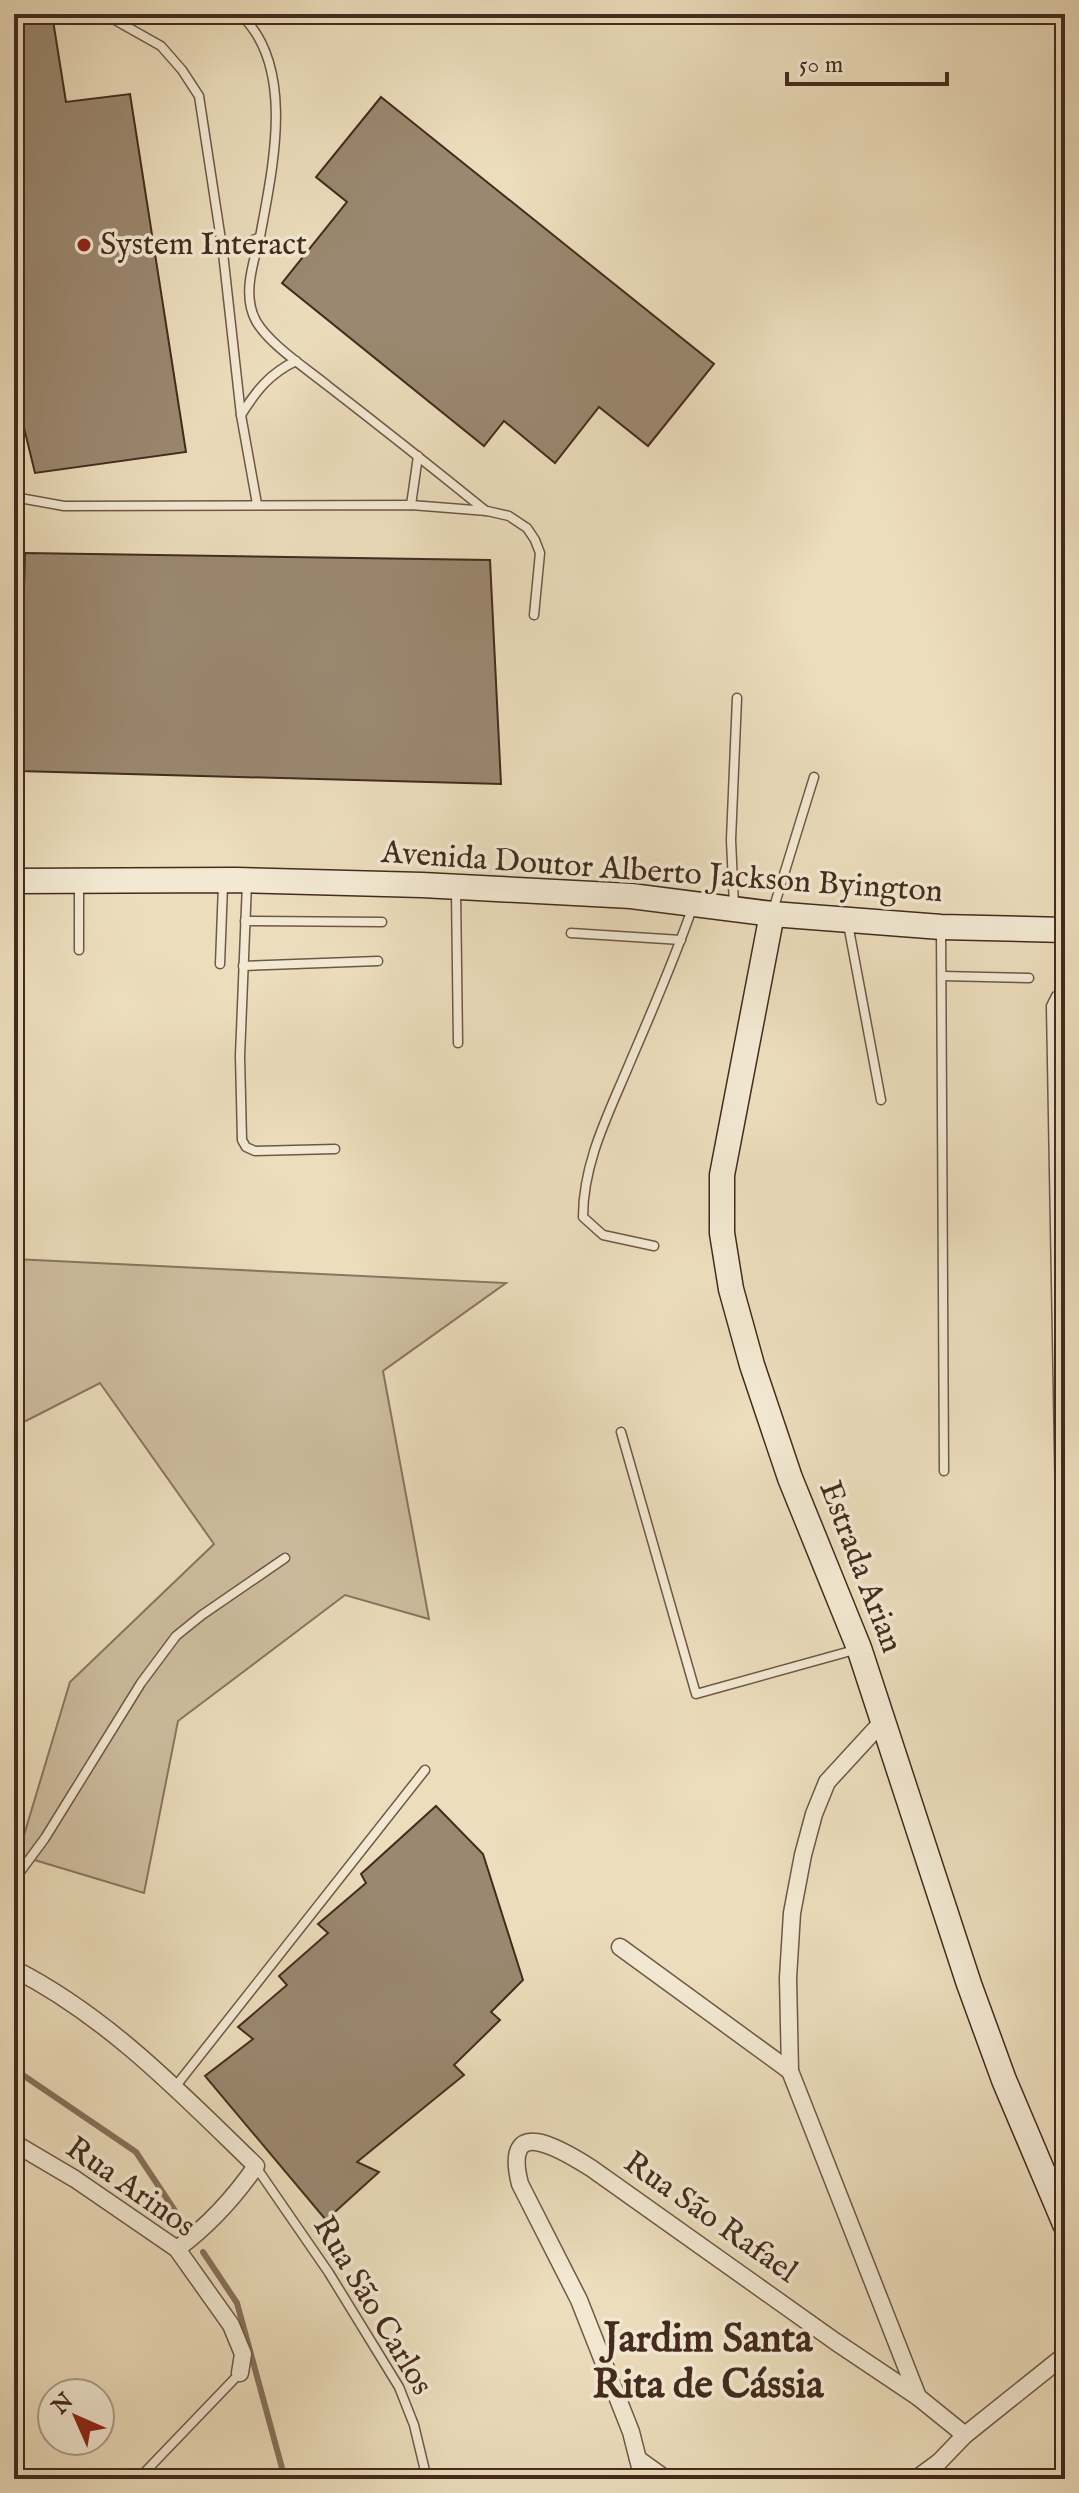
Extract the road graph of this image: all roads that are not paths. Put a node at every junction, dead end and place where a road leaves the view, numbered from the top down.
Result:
1 (240, 14) edge
2 (106, 15) edge
3 (260, 237) junction
4 (223, 253) junction
5 (296, 361) junction
6 (241, 415) junction
7 (418, 456) junction
8 (14, 497) edge
9 (257, 504) junction
10 (411, 505) junction
11 (487, 511) junction
12 (534, 615) dead end
13 (737, 698) dead end
14 (814, 777) dead end
15 (79, 880) junction
16 (236, 880) junction
17 (14, 881) edge
18 (456, 886) junction
19 (693, 904) junction
20 (734, 909) junction
21 (772, 914) junction
22 (847, 919) junction
23 (245, 921) junction
24 (382, 922) dead end
25 (941, 927) junction
26 (1065, 930) edge
27 (571, 933) dead end
28 (681, 940) junction
29 (79, 950) dead end
30 (378, 961) dead end
31 (220, 964) dead end
32 (243, 966) junction
33 (942, 976) junction
34 (1029, 978) dead end
35 (1065, 993) edge
36 (458, 1043) dead end
37 (881, 1100) dead end
38 (335, 1149) dead end
39 (654, 1246) dead end
40 (1061, 1380) edge
41 (621, 1432) dead end
42 (944, 1471) dead end
43 (1060, 1503) dead end
44 (285, 1558) dead end
45 (859, 1648) junction
46 (883, 1721) junction
47 (425, 1770) dead end
48 (14, 1880) edge
49 (620, 1947) dead end
50 (14, 1969) edge
51 (790, 2071) junction
52 (175, 2087) junction
53 (14, 2143) edge
54 (256, 2166) junction
55 (1056, 2185) edge
56 (1065, 2224) edge
57 (177, 2249) junction
58 (1065, 2355) edge
59 (240, 2373) joint
60 (918, 2397) junction
61 (965, 2435) junction
62 (638, 2459) junction
63 (939, 2462) junction
64 (144, 2479) edge
65 (427, 2479) edge
66 (643, 2479) edge
67 (666, 2479) edge
68 (916, 2479) edge
69 (927, 2479) edge

1 - 3 lane
2 - 4 lane
3 - 4 lane
3 - 5 lane
4 - 6 lane
5 - 6 lane
5 - 7 lane
6 - 9 lane
7 - 10 lane
7 - 11 lane
8 - 9 lane
9 - 10 lane
10 - 11 lane
11 - 12 lane
13 - 20 lane
14 - 21 lane
15 - 16 street, Avenida Doutor Alberto Jackson Byington
15 - 17 street, Avenida Doutor Alberto Jackson Byington
15 - 29 lane
16 - 18 street, Avenida Doutor Alberto Jackson Byington
16 - 23 lane
16 - 31 lane
18 - 19 street, Avenida Doutor Alberto Jackson Byington
18 - 36 lane
19 - 20 street, Avenida Doutor Alberto Jackson Byington
19 - 28 lane
20 - 21 street, Avenida Doutor Alberto Jackson Byington
21 - 22 street, Avenida Doutor Alberto Jackson Byington
21 - 45 street, Estrada Arian
22 - 25 street, Avenida Doutor Alberto Jackson Byington
22 - 37 lane
23 - 24 lane
23 - 32 lane
25 - 26 street, Avenida Doutor Alberto Jackson Byington
25 - 33 lane
27 - 28 lane
28 - 39 lane
30 - 32 lane
32 - 38 lane
33 - 34 lane
33 - 42 lane
35 - 40 lane
40 - 43 lane
41 - 45 lane
44 - 48 lane
45 - 46 street, Estrada Arian
46 - 51 street
46 - 55 street, Estrada Arian
47 - 52 lane
49 - 51 street
50 - 52 street
51 - 60 street
52 - 54 street
53 - 57 street, Rua Arinos
54 - 57 street
54 - 65 lane, Rua São Carlos
55 - 56 street, Estrada Arian
57 - 59 street, Rua Arinos
58 - 61 street
59 - 64 lane
60 - 61 street
60 - 62 street, Rua São Rafael
61 - 63 street
62 - 66 street
62 - 67 street
63 - 68 street
63 - 69 street

